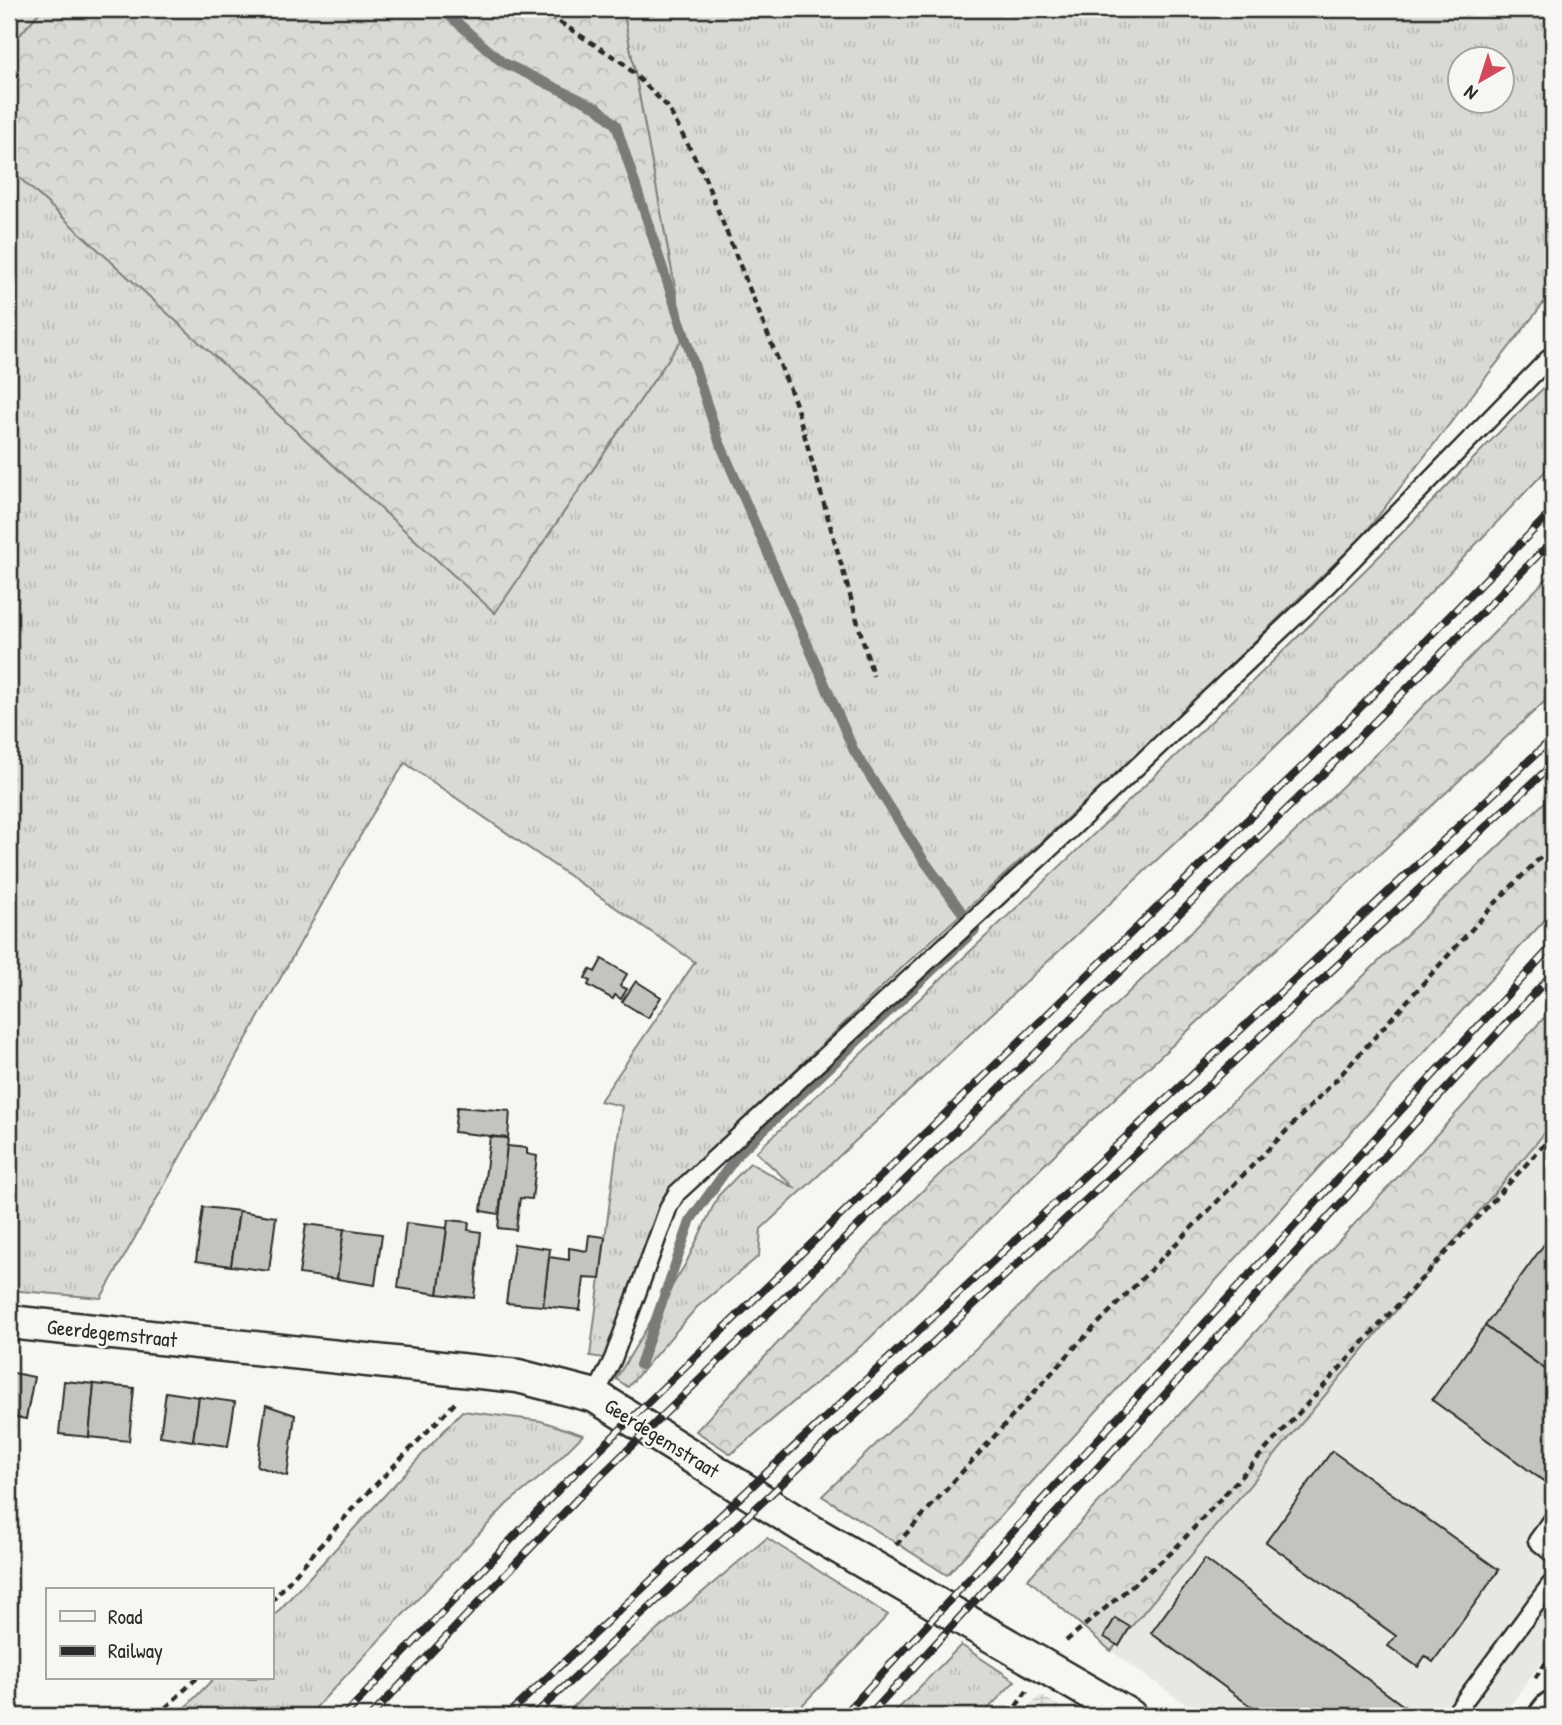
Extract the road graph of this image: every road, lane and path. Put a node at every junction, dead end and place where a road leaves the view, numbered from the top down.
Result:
1 (539, 9) edge
2 (1553, 354) edge
3 (873, 676) dead end
4 (1553, 845) edge
5 (1553, 1135) edge
6 (9, 1322) edge
7 (595, 1396) junction
8 (458, 1398) dead end
9 (1553, 1520) edge
10 (1553, 1554) edge
11 (873, 1568) junction
12 (1552, 1585) edge
13 (273, 1600) edge
14 (1043, 1666) junction
15 (195, 1680) edge
16 (1553, 1711) edge
17 (158, 1716) edge
18 (1009, 1716) edge
19 (1130, 1716) edge
20 (1453, 1716) edge
21 (1549, 1716) edge

1 - 3 path
2 - 7 lane
4 - 11 path
5 - 14 path
6 - 7 street, Geerdegemstraat
7 - 11 street, Geerdegemstraat
8 - 13 path
9 - 10 lane
11 - 14 street, Geerdegemstraat
12 - 20 lane
14 - 18 path
14 - 19 street, Geerdegemstraat
15 - 17 path
16 - 21 main road

